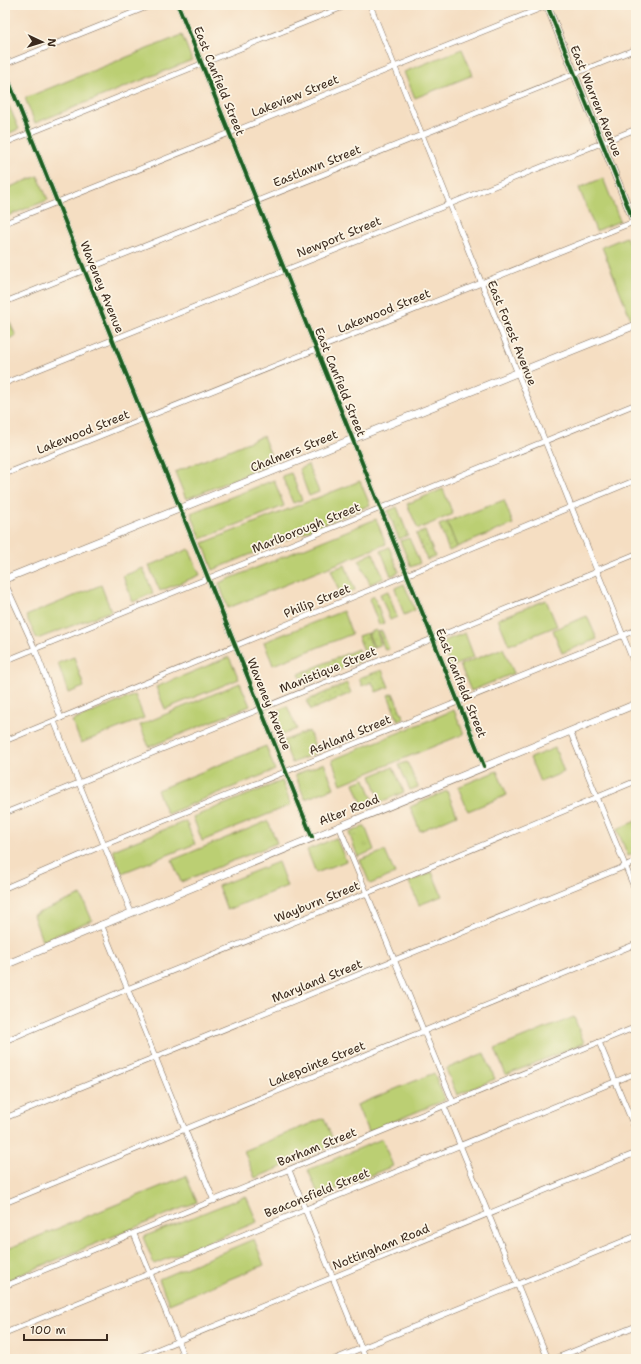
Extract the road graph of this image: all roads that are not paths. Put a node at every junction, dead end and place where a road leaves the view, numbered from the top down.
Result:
1 (152, 5) edge
2 (178, 5) edge
3 (348, 5) edge
4 (370, 5) edge
5 (547, 5) edge
6 (636, 49) edge
7 (5, 64) edge
8 (202, 64) junction
9 (395, 67) junction
10 (5, 72) edge
11 (574, 74) junction
12 (636, 129) edge
13 (29, 133) junction
14 (229, 133) junction
15 (422, 135) junction
16 (602, 142) junction
17 (5, 143) edge
18 (257, 201) junction
19 (57, 202) junction
20 (450, 204) junction
21 (635, 223) edge
22 (5, 224) edge
23 (84, 270) junction
24 (284, 270) junction
25 (481, 283) junction
26 (5, 302) edge
27 (636, 325) edge
28 (112, 340) junction
29 (316, 349) junction
30 (517, 372) junction
31 (5, 382) edge
32 (636, 404) edge
33 (144, 419) junction
34 (352, 440) junction
35 (545, 440) junction
36 (5, 474) edge
37 (636, 480) edge
38 (571, 507) junction
39 (380, 508) junction
40 (181, 509) junction
41 (636, 554) edge
42 (597, 570) junction
43 (407, 575) junction
44 (208, 578) junction
45 (5, 579) edge
46 (5, 583) edge
47 (636, 630) edge
48 (623, 635) junction
49 (433, 638) junction
50 (234, 645) junction
51 (35, 650) junction
52 (5, 661) edge
53 (636, 668) edge
54 (458, 702) junction
55 (636, 704) edge
56 (260, 709) junction
57 (61, 718) junction
58 (54, 721) junction
59 (570, 731) junction
60 (5, 741) edge
61 (484, 766) junction
62 (285, 772) junction
63 (636, 781) edge
64 (79, 783) junction
65 (597, 797) junction
66 (5, 813) edge
67 (339, 826) junction
68 (312, 837) junction
69 (104, 846) junction
70 (636, 862) edge
71 (625, 866) junction
72 (5, 888) edge
73 (636, 892) edge
74 (367, 893) junction
75 (131, 912) junction
76 (101, 924) junction
77 (636, 944) edge
78 (395, 961) junction
79 (5, 965) edge
80 (127, 989) junction
81 (636, 1027) edge
82 (424, 1031) junction
83 (5, 1040) edge
84 (599, 1042) junction
85 (155, 1057) junction
86 (636, 1073) edge
87 (615, 1081) junction
88 (453, 1102) junction
89 (444, 1106) junction
90 (5, 1118) edge
91 (185, 1129) junction
92 (636, 1132) edge
93 (460, 1145) junction
94 (636, 1153) edge
95 (289, 1170) junction
96 (214, 1200) junction
97 (5, 1203) edge
98 (305, 1209) junction
99 (488, 1214) junction
100 (134, 1234) junction
101 (636, 1236) edge
102 (150, 1272) junction
103 (333, 1278) junction
104 (517, 1285) junction
105 (5, 1286) edge
106 (636, 1326) edge
107 (5, 1333) edge
108 (178, 1341) junction
109 (362, 1348) junction
110 (134, 1359) edge
111 (185, 1359) edge
112 (335, 1359) edge
113 (366, 1359) edge
114 (548, 1359) edge
115 (554, 1359) edge

1 - 7 street
2 - 8 street, East Canfield Street
3 - 8 street
4 - 9 street, East Forest Avenue
5 - 9 street, Lakeview Street
5 - 11 street, East Warren Avenue
6 - 11 street, Eastlawn Street
8 - 13 street
8 - 14 street, East Canfield Street
9 - 14 street, Lakeview Street
9 - 15 street, East Forest Avenue
10 - 13 street, Waveney Avenue
11 - 15 street, Eastlawn Street
11 - 16 street, East Warren Avenue
12 - 16 street, Newport Street
13 - 17 street
13 - 19 street, Waveney Avenue
14 - 18 street, East Canfield Street
14 - 19 street, Lakeview Street
15 - 18 street, Eastlawn Street
15 - 20 street, East Forest Avenue
16 - 20 street, Newport Street
16 - 21 street, East Warren Avenue
18 - 23 street, Eastlawn Street
18 - 24 street, East Canfield Street
19 - 22 street, Lakeview Street
19 - 23 street, Waveney Avenue
20 - 24 street, Newport Street
20 - 25 street, East Forest Avenue
21 - 25 street, Lakewood Street
23 - 26 street, Eastlawn Street
23 - 28 street, Waveney Avenue
24 - 28 street, Newport Street
24 - 29 street, East Canfield Street
25 - 29 street, Lakewood Street
25 - 30 street, East Forest Avenue
27 - 30 street, Chalmers Street
28 - 31 street, Newport Street
28 - 33 street, Waveney Avenue
29 - 33 street, Lakewood Street
29 - 34 street, East Canfield Street
30 - 34 street, Chalmers Street
30 - 35 street, East Forest Avenue
32 - 35 street, Marlborough Street
33 - 36 street, Lakewood Street
33 - 40 street, Waveney Avenue
34 - 39 street, East Canfield Street
34 - 40 street, Chalmers Street
35 - 38 street, East Forest Avenue
35 - 39 street, Marlborough Street
37 - 38 street, Philip Street
38 - 42 street, East Forest Avenue
38 - 43 street, Philip Street
39 - 43 street, East Canfield Street
39 - 44 street, Marlborough Street
40 - 44 street, Waveney Avenue
40 - 45 street, Chalmers Street
41 - 42 street, Manistique Street
42 - 48 street, East Forest Avenue
42 - 49 street, Manistique Street
43 - 49 street, East Canfield Street
43 - 50 street, Philip Street
44 - 50 street, Waveney Avenue
44 - 51 street, Marlborough Street
46 - 51 street
47 - 48 street, Ashland Street
48 - 53 street, East Forest Avenue
48 - 54 street, Ashland Street
49 - 54 street, East Canfield Street
49 - 56 street, Manistique Street
50 - 56 street, Waveney Avenue
50 - 57 street, Philip Street
51 - 52 street, Marlborough Street
51 - 57 street
54 - 61 street, East Canfield Street
54 - 62 street, Ashland Street
55 - 59 street, Alter Road
56 - 62 street, Waveney Avenue
56 - 64 street, Manistique Street
57 - 58 street, Philip Street
58 - 60 street, Philip Street
58 - 64 street
59 - 61 street, Alter Road
59 - 65 street
61 - 67 street, Alter Road
62 - 68 street, Waveney Avenue
62 - 69 street, Ashland Street
63 - 65 street, Wayburn Street
64 - 66 street, Manistique Street
64 - 69 street
65 - 71 street
65 - 74 street, Wayburn Street
67 - 68 street, Alter Road
67 - 74 street
68 - 75 street, Alter Road
69 - 72 street, Ashland Street
69 - 75 street
70 - 71 street, Maryland Street
71 - 73 street
71 - 78 street, Maryland Street
74 - 78 street
74 - 80 street, Wayburn Street
75 - 76 street, Alter Road
76 - 79 street, Alter Road
76 - 80 street
77 - 82 street, Lakepointe Street
78 - 82 street
78 - 85 street, Maryland Street
80 - 83 street, Wayburn Street
80 - 85 street
81 - 84 street, Barham Street
82 - 88 street
82 - 91 street, Lakepointe Street
84 - 87 street
84 - 88 street, Barham Street
85 - 90 street, Maryland Street
85 - 91 street
86 - 87 street, Beaconsfield Street
87 - 92 street
87 - 93 street, Beaconsfield Street
88 - 89 street, Barham Street
89 - 93 street
89 - 95 street, Barham Street
91 - 96 street
91 - 97 street, Lakepointe Street
93 - 98 street, Beaconsfield Street
93 - 99 street
94 - 99 street, Nottingham Road
95 - 96 street, Barham Street
95 - 98 street
96 - 100 street, Barham Street
98 - 102 street, Beaconsfield Street
98 - 103 street
99 - 103 street, Nottingham Road
99 - 104 street
100 - 102 street
100 - 105 street, Barham Street
101 - 104 street
102 - 107 street, Beaconsfield Street
102 - 108 street
103 - 108 street, Nottingham Road
103 - 109 street
104 - 109 street
104 - 114 street
106 - 115 street
108 - 110 street, Nottingham Road
108 - 111 street
109 - 112 street
109 - 113 street

